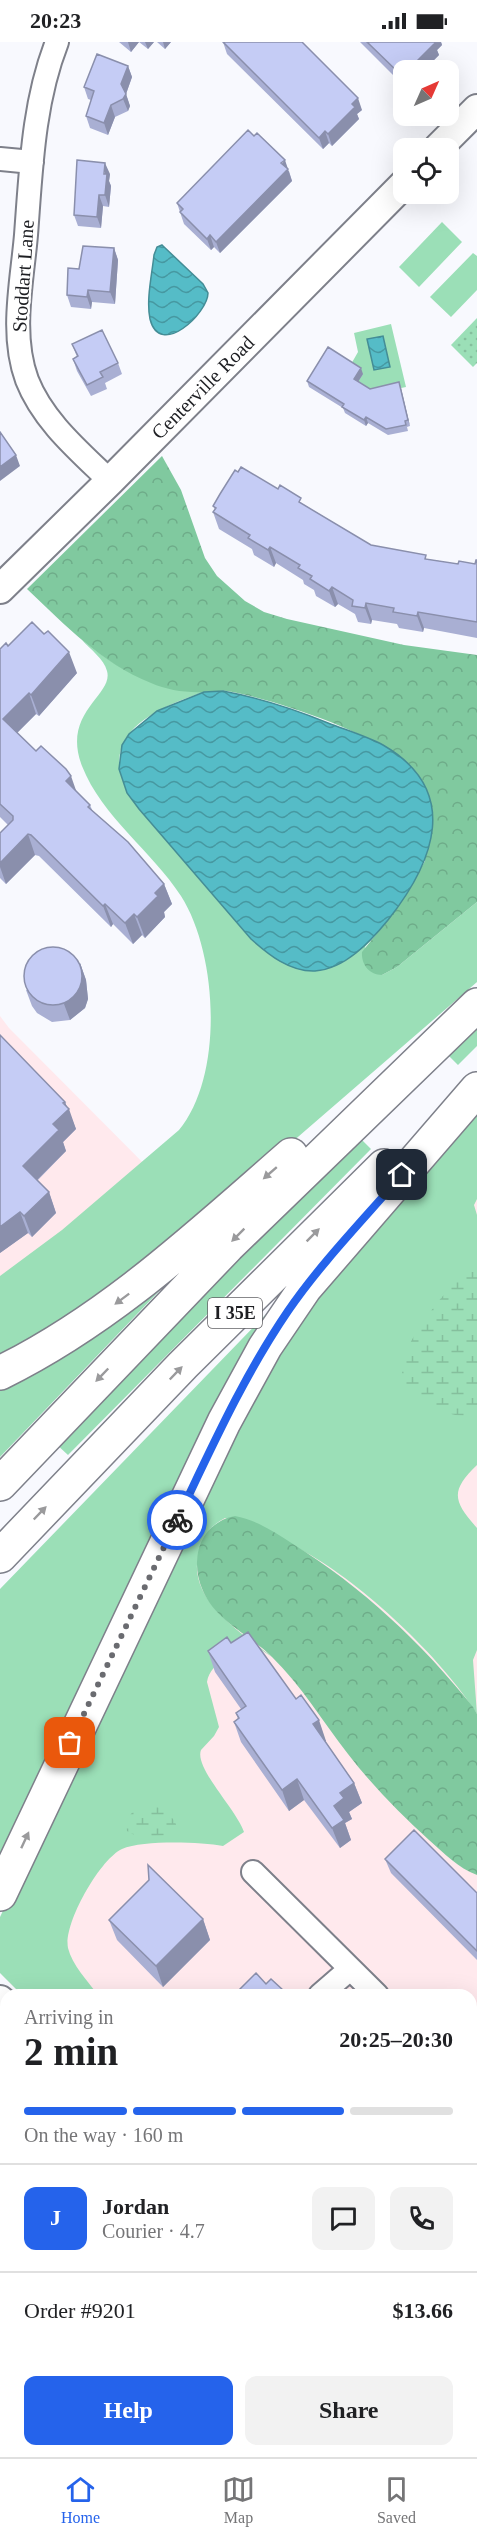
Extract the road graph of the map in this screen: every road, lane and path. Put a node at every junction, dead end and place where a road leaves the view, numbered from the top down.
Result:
1 (57, 42) edge
2 (477, 109) edge
3 (448, 138) edge
4 (0, 159) edge
5 (32, 162) junction
6 (393, 195) edge
7 (110, 481) junction
8 (0, 589) edge
9 (477, 1003) edge
10 (477, 1076) edge
11 (477, 1089) edge
12 (0, 1373) edge
13 (0, 1484) edge
14 (0, 1556) edge
15 (254, 1872) dead end
16 (0, 1893) edge
17 (350, 1969) junction
18 (327, 1989) edge
19 (371, 1989) edge

1 - 5 street, Stoddart Lane
2 - 3 main road
4 - 5 street
5 - 7 street, Stoddart Lane
6 - 7 main road, Centerville Road
7 - 8 main road, Centerville Road
9 -> 12 highway
9 -> 13 highway, I 35E
14 -> 10 highway, I 35E
16 -> 11 highway
15 - 17 street
17 - 18 street
17 - 19 street

